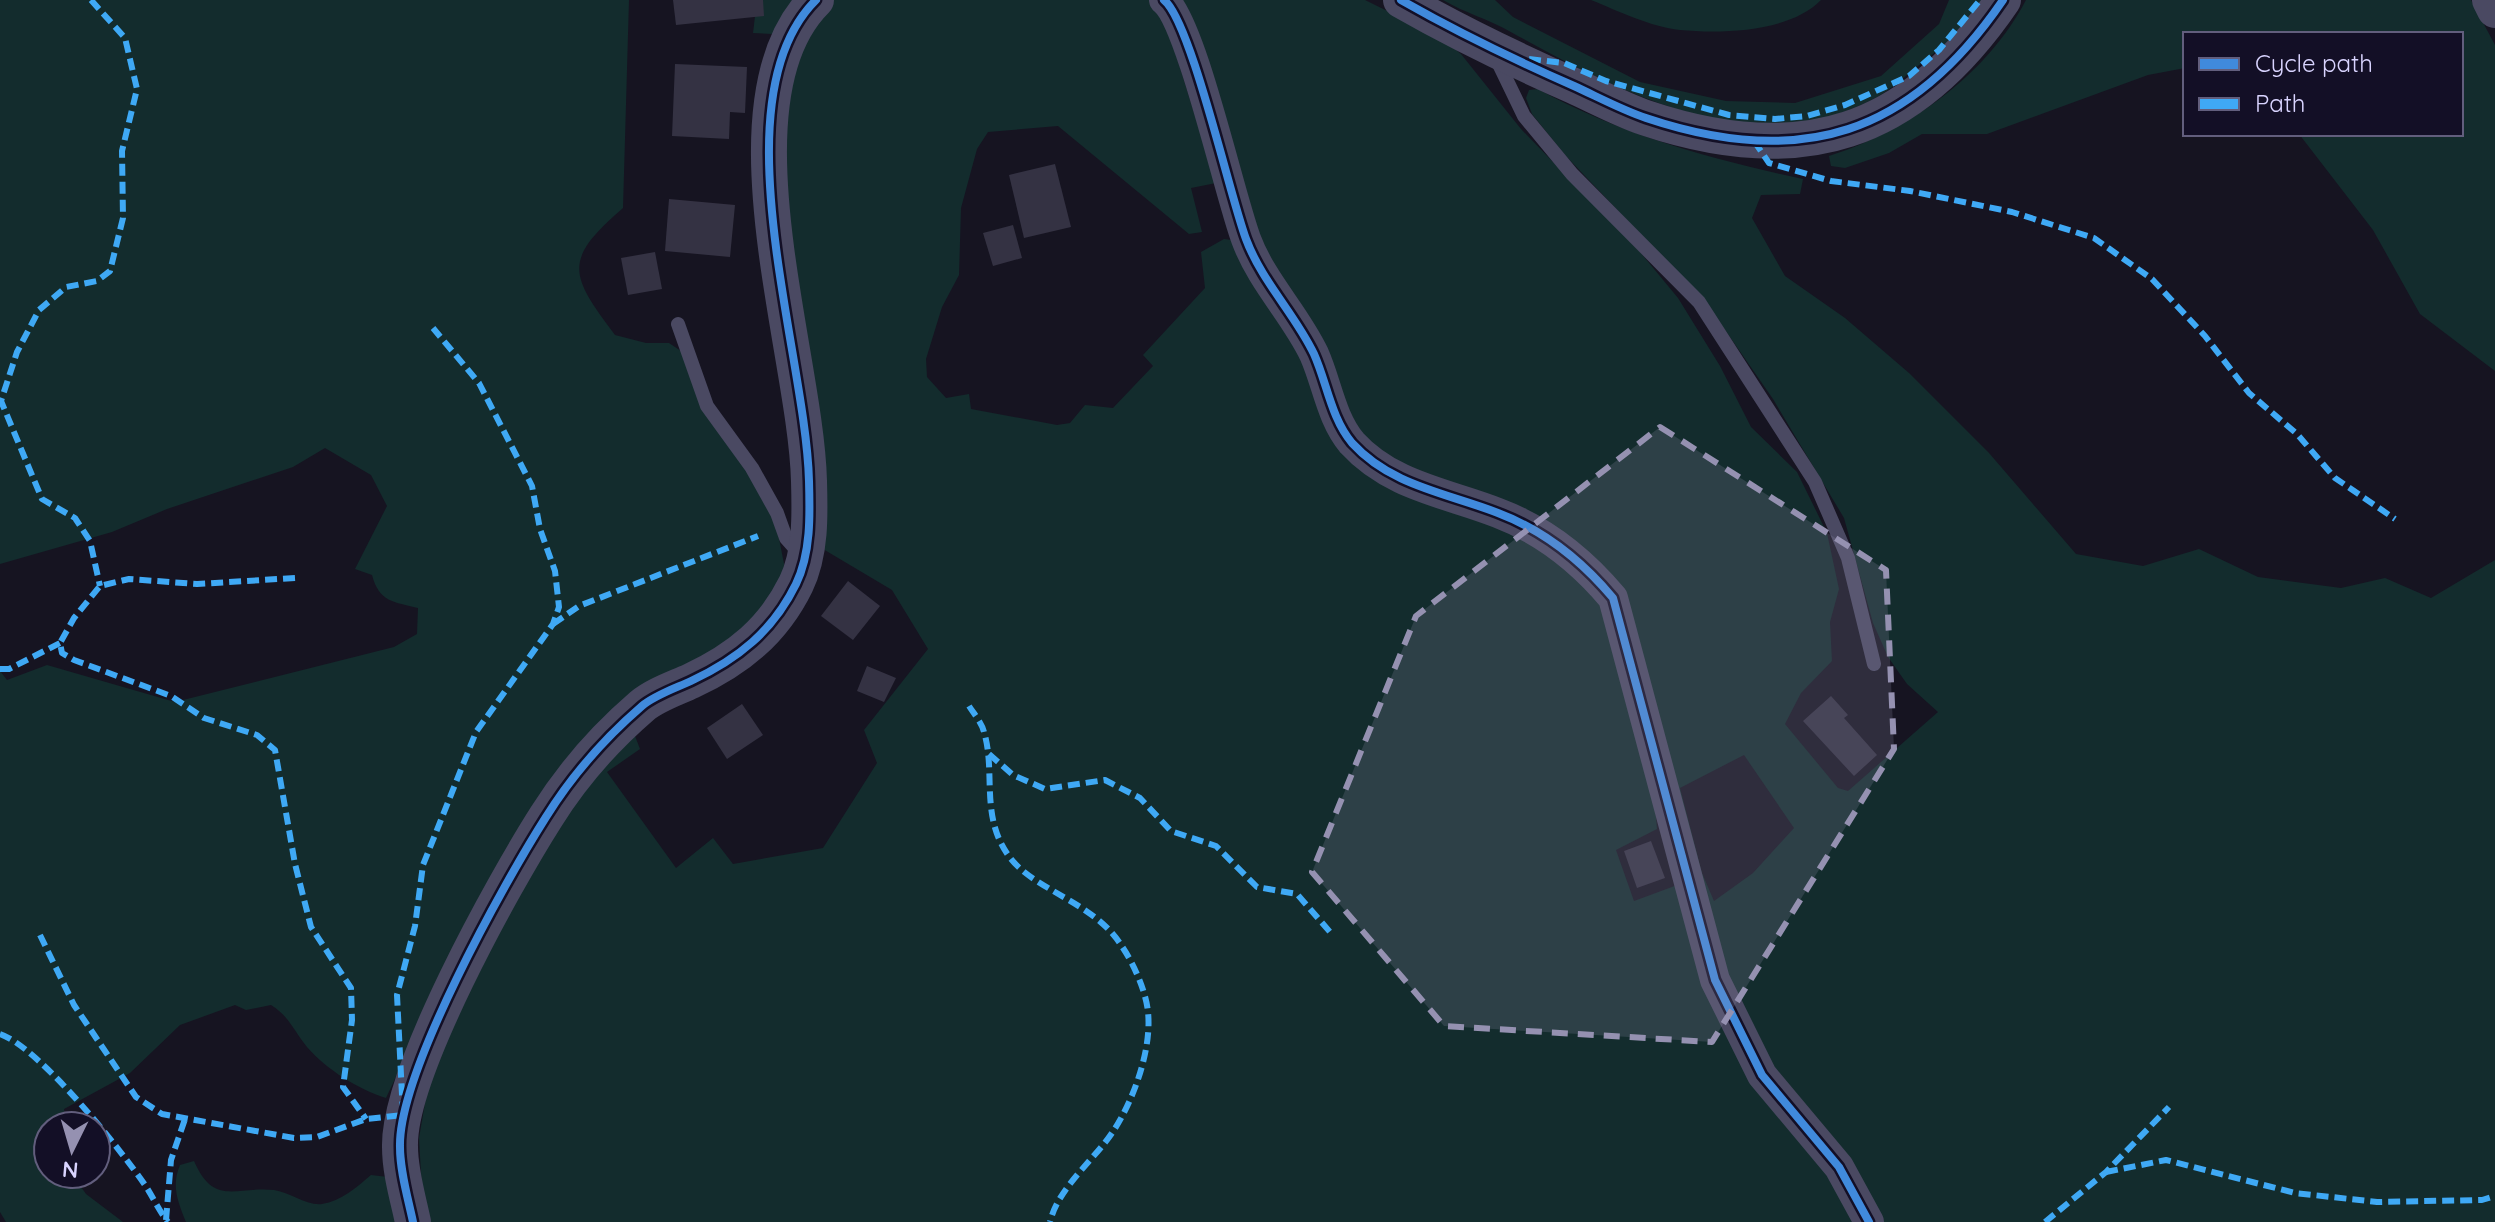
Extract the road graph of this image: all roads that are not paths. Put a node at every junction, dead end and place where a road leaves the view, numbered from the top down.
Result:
1 (816, 0) edge
2 (1164, 0) edge
3 (1401, 0) edge
4 (2003, 0) edge
5 (2490, 0) edge
6 (2495, 10) edge
7 (1493, 50) junction
8 (678, 324) dead end
9 (805, 559) junction
10 (1874, 664) dead end
11 (413, 1222) edge
12 (1869, 1222) edge

1 - 9 street
2 - 12 street
3 - 7 street
4 - 7 street
5 - 6 street
7 - 10 lane
8 - 9 lane
9 - 11 street

